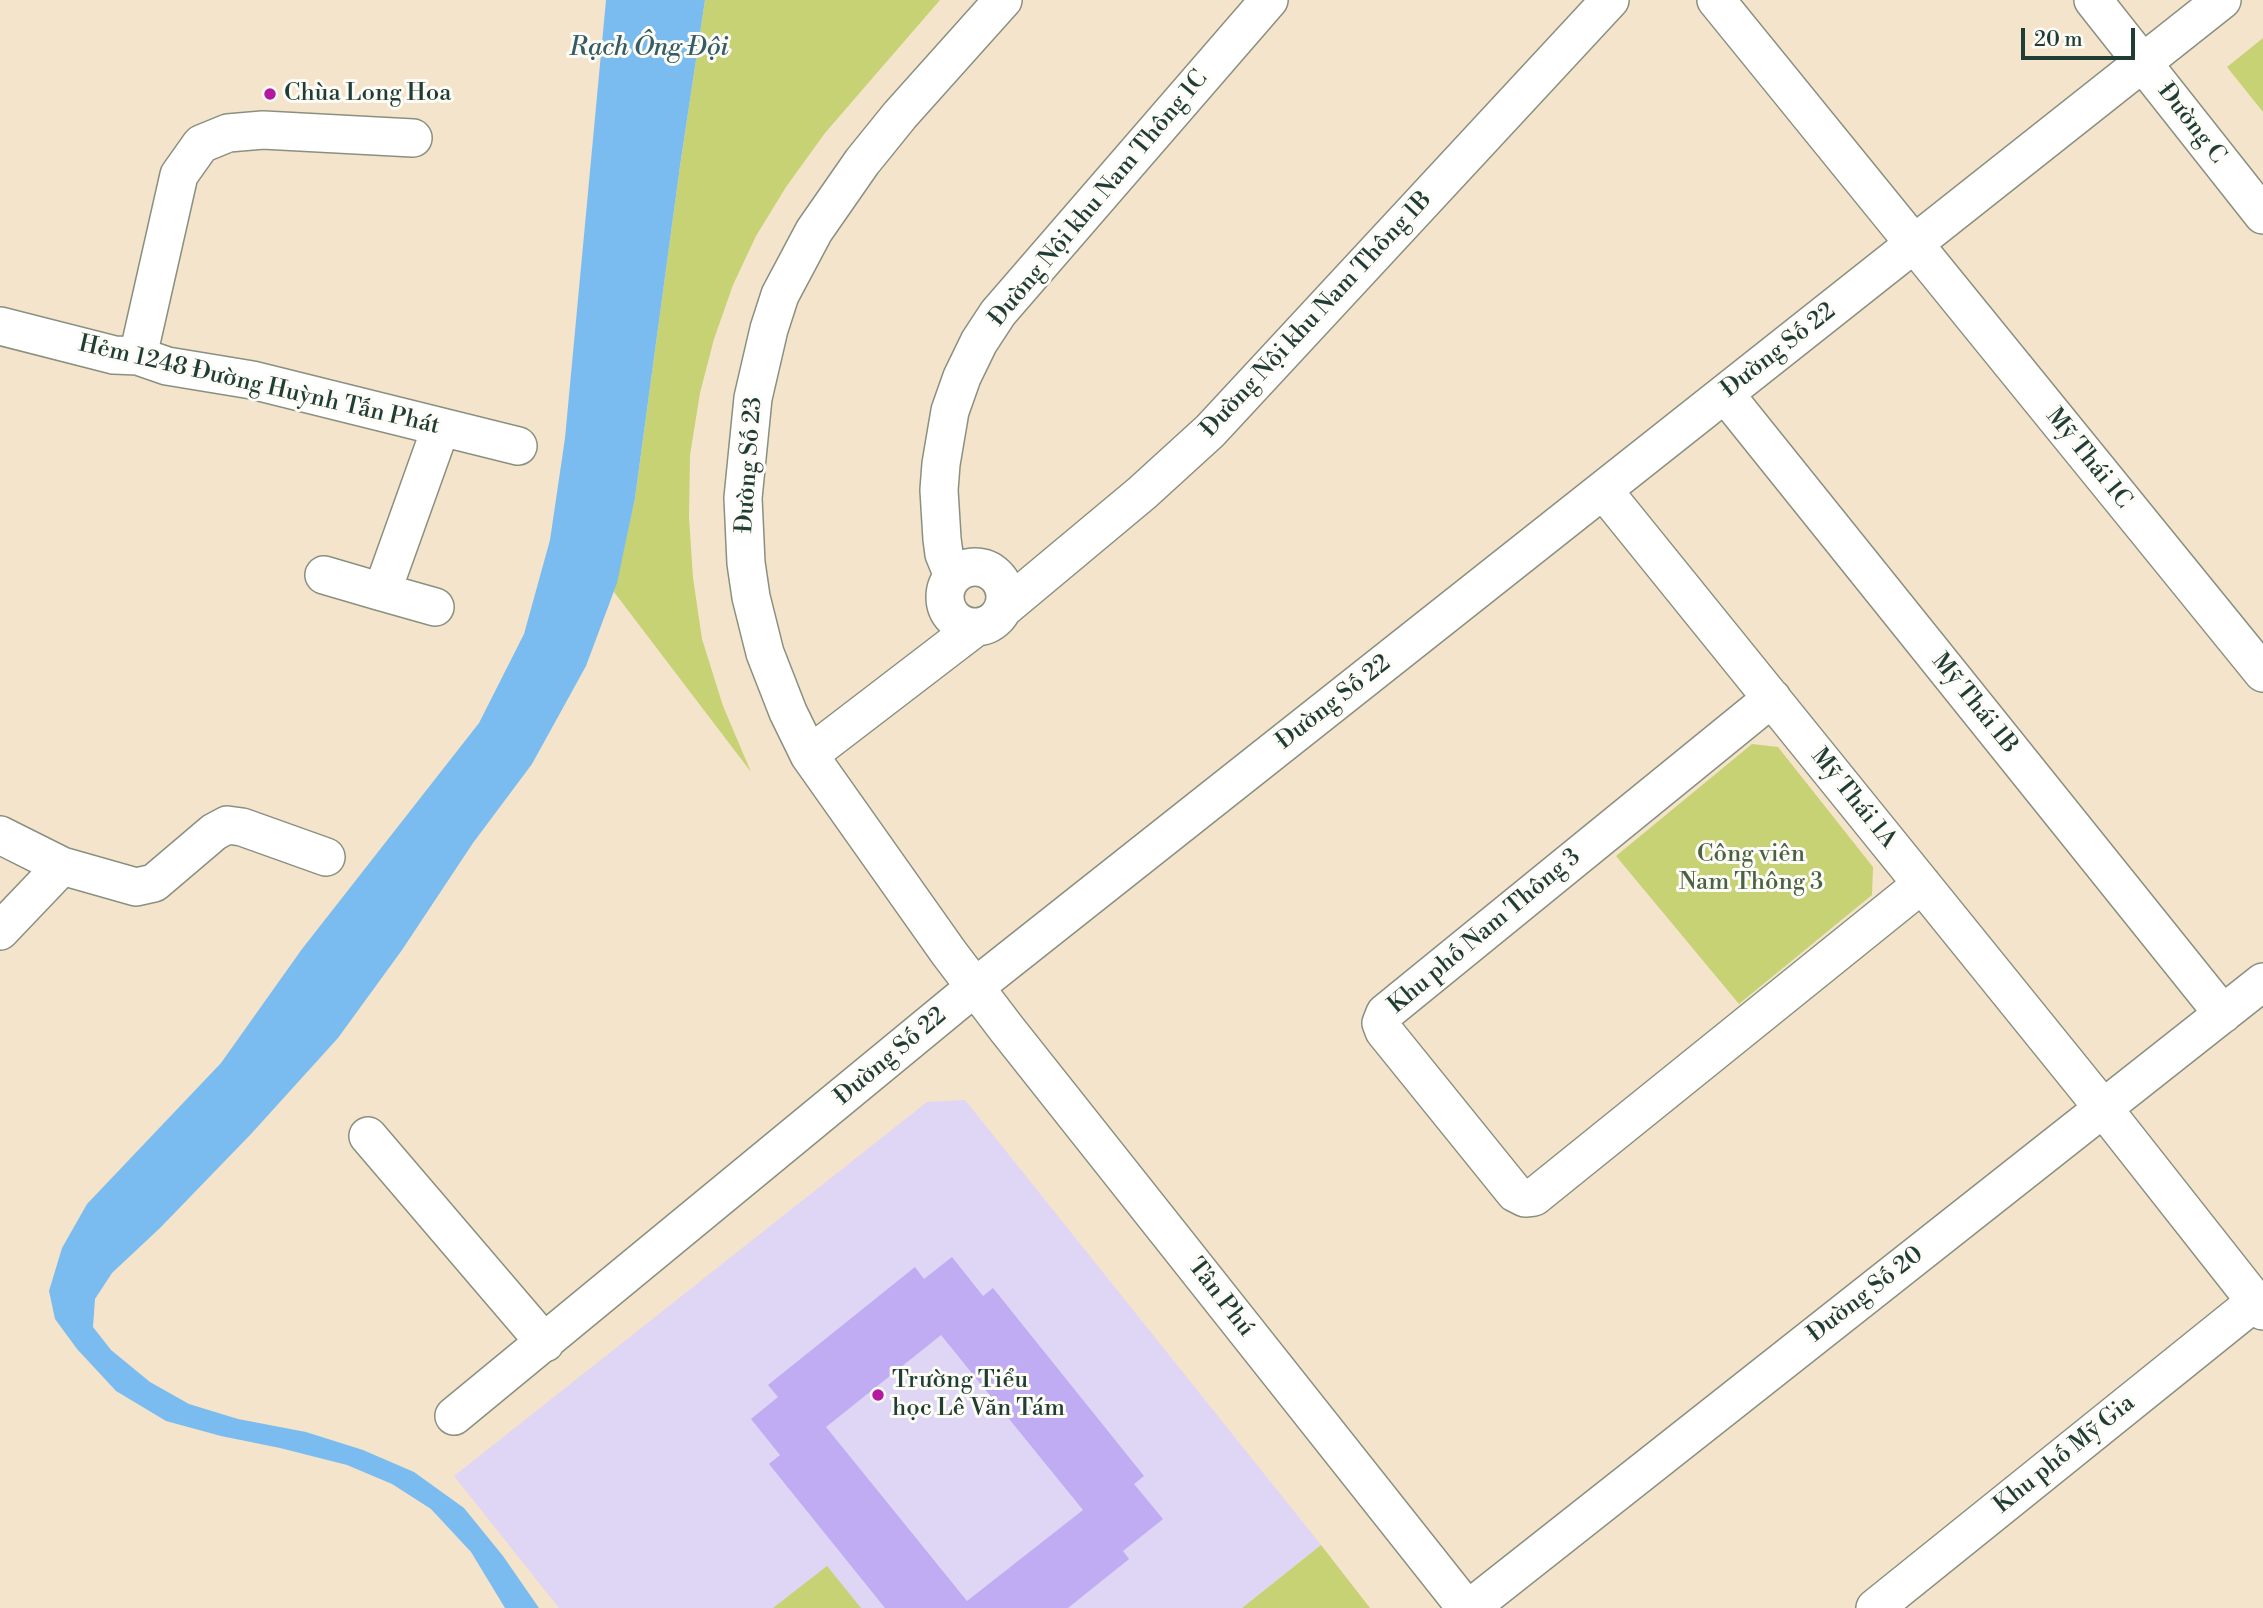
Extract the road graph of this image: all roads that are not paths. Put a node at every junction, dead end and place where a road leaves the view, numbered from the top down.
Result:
1 (1003, 0) edge
2 (1269, 0) edge
3 (1610, 0) edge
4 (1716, 0) edge
5 (2093, 0) edge
6 (2222, 0) edge
7 (2142, 63) junction
8 (413, 138) dead end
9 (2263, 215) edge
10 (1914, 244) junction
11 (0, 326) edge
12 (138, 356) junction
13 (1725, 394) junction
14 (441, 427) junction
15 (518, 446) dead end
16 (1603, 490) junction
17 (324, 575) dead end
18 (953, 576) junction
19 (382, 592) junction
20 (435, 607) dead end
21 (990, 618) junction
22 (2263, 673) edge
23 (1772, 698) junction
24 (809, 755) junction
25 (0, 835) edge
26 (326, 857) dead end
27 (62, 866) junction
28 (1922, 884) junction
29 (0, 931) edge
30 (2263, 982) edge
31 (975, 987) junction
32 (2223, 1014) junction
33 (2102, 1108) junction
34 (368, 1136) dead end
35 (2259, 1306) edge
36 (545, 1343) junction
37 (454, 1416) dead end
38 (1468, 1608) edge
39 (1875, 1608) edge

1 - 24 street, Đường Số 23
2 - 18 street, Đường Nội khu Nam Thông 1C
3 - 21 street, Đường Nội khu Nam Thông 1B
4 - 10 street, Mỹ Thái 1C
5 - 7 street, Đường C
6 - 7 street, Đường Số 22
7 - 9 street, Đường C
7 - 10 street, Đường Số 22
8 - 12 street
10 - 13 street, Đường Số 22
10 - 22 street, Mỹ Thái 1C
11 - 12 street, Hẻm 1248 Đường Huỳnh Tấn Phát
12 - 14 street, Hẻm 1248 Đường Huỳnh Tấn Phát
13 - 16 street, Đường Số 22
13 - 32 street, Mỹ Thái 1B
14 - 15 street, Hẻm 1248 Đường Huỳnh Tấn Phát
14 - 19 street
16 - 23 street, Mỹ Thái 1A
16 - 31 street, Đường Số 22
17 - 19 street
18 - 21 street
18 - 21 street
19 - 20 street
21 - 24 street, Đường Nội khu Nam Thông 1B
23 - 28 street, Mỹ Thái 1A
23 - 28 street, Khu phố Nam Thông 3
24 - 31 street, Đường Số 23
25 - 27 street
26 - 27 street
27 - 29 street
28 - 33 street, Mỹ Thái 1A
30 - 32 street, Đường Số 20
31 - 36 street, Đường Số 22
31 - 38 street, Tân Phú
32 - 33 street, Đường Số 20
33 - 35 street, Khu phố Mỹ Gia
33 - 38 street, Đường Số 20
34 - 36 street
35 - 39 street, Khu phố Mỹ Gia
36 - 37 street, Đường Số 22

